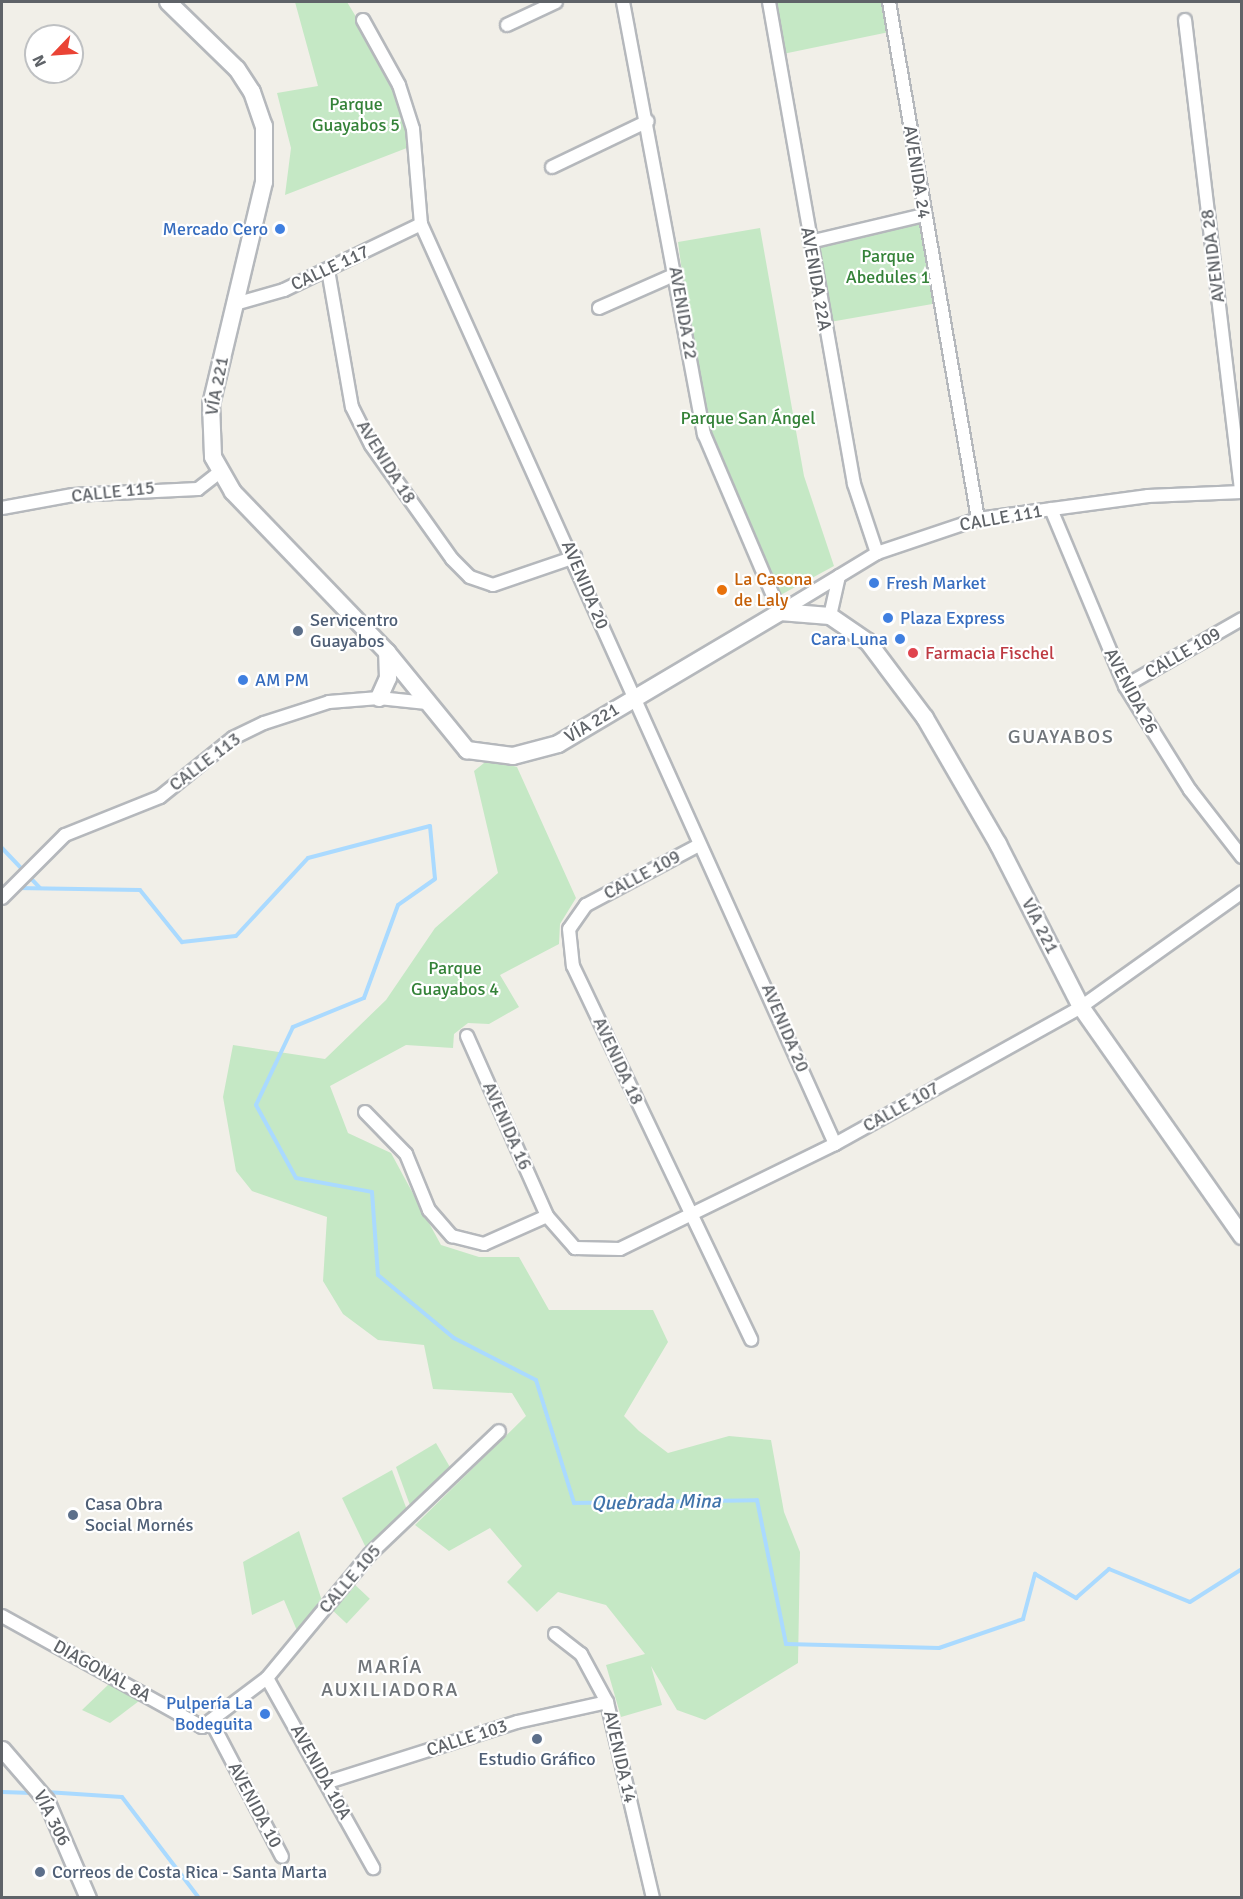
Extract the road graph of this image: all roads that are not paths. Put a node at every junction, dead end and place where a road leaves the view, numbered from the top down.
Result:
1 (168, 2) edge
2 (556, 2) edge
3 (623, 2) edge
4 (769, 2) edge
5 (889, 2) edge
6 (363, 20) dead end
7 (1185, 20) dead end
8 (507, 25) dead end
9 (648, 121) junction
10 (552, 167) dead end
11 (924, 215) junction
12 (421, 224) junction
13 (810, 242) junction
14 (328, 270) junction
15 (676, 274) junction
16 (235, 304) junction
17 (599, 308) dead end
18 (220, 472) junction
19 (1241, 492) edge
20 (2, 508) edge
21 (1051, 509) junction
22 (978, 519) junction
23 (877, 553) junction
24 (574, 557) junction
25 (839, 576) junction
26 (780, 612) junction
27 (830, 616) junction
28 (1242, 619) edge
29 (387, 652) junction
30 (1125, 686) junction
31 (379, 698) junction
32 (631, 699) junction
33 (427, 703) junction
34 (699, 845) junction
35 (1242, 857) edge
36 (1242, 892) edge
37 (5, 895) edge
38 (586, 905) joint
39 (1081, 1007) junction
40 (467, 1036) dead end
41 (365, 1112) dead end
42 (835, 1144) junction
43 (547, 1216) junction
44 (691, 1216) junction
45 (1242, 1236) edge
46 (751, 1340) dead end
47 (499, 1431) dead end
48 (2, 1616) edge
49 (555, 1634) dead end
50 (267, 1678) junction
51 (607, 1702) junction
52 (206, 1724) junction
53 (2, 1749) edge
54 (328, 1782) junction
55 (282, 1857) dead end
56 (373, 1868) dead end
57 (88, 1898) edge
58 (653, 1898) edge

1 - 16 main road, VÍA 221
2 - 8 street
3 - 9 street, AVENIDA 22
4 - 13 street, AVENIDA 22A
5 - 11 street, AVENIDA 24
6 - 12 street, AVENIDA 20
7 - 19 street, AVENIDA 28
9 - 10 street
9 - 15 street, AVENIDA 22
11 - 13 street
11 - 22 street, AVENIDA 24
12 - 14 street, CALLE 117
12 - 24 street, AVENIDA 20
13 - 23 street, AVENIDA 22A
14 - 16 street, CALLE 117
14 - 24 street, AVENIDA 18
15 - 17 street
15 - 26 street, AVENIDA 22
16 - 18 main road, VÍA 221
18 - 20 street, CALLE 115
18 - 29 main road, VÍA 221
19 - 21 street, CALLE 111
21 - 22 street, CALLE 111
21 - 30 street, AVENIDA 26
22 - 23 street, CALLE 111
23 - 25 street, CALLE 111
24 - 32 street, AVENIDA 20
25 - 26 street, CALLE 111
25 - 27 street
26 - 27 main road, VÍA 221
26 - 32 main road, VÍA 221
27 - 39 main road, VÍA 221
28 - 30 street, CALLE 109
29 - 31 main road
29 - 33 main road, VÍA 221
30 - 35 street, AVENIDA 26
31 - 33 street, CALLE 113
31 - 37 street, CALLE 113
32 - 33 main road, VÍA 221
32 - 34 street, AVENIDA 20
34 - 38 street, CALLE 109
34 - 42 street, AVENIDA 20
36 - 39 street, CALLE 107
38 - 44 street, AVENIDA 18
39 - 42 street, CALLE 107
39 - 45 main road, VÍA 221
40 - 43 street, AVENIDA 16
41 - 43 street
42 - 44 street, CALLE 107
43 - 44 street, CALLE 107
44 - 46 street, AVENIDA 18
47 - 50 street, CALLE 105
48 - 52 street, DIAGONAL 8A
49 - 51 street, AVENIDA 14
50 - 52 street, CALLE 105
50 - 54 street, AVENIDA 10A
51 - 54 street, CALLE 103
51 - 58 street, AVENIDA 14
52 - 55 street, AVENIDA 10
53 - 57 street, VÍA 306
54 - 56 street, AVENIDA 10A

